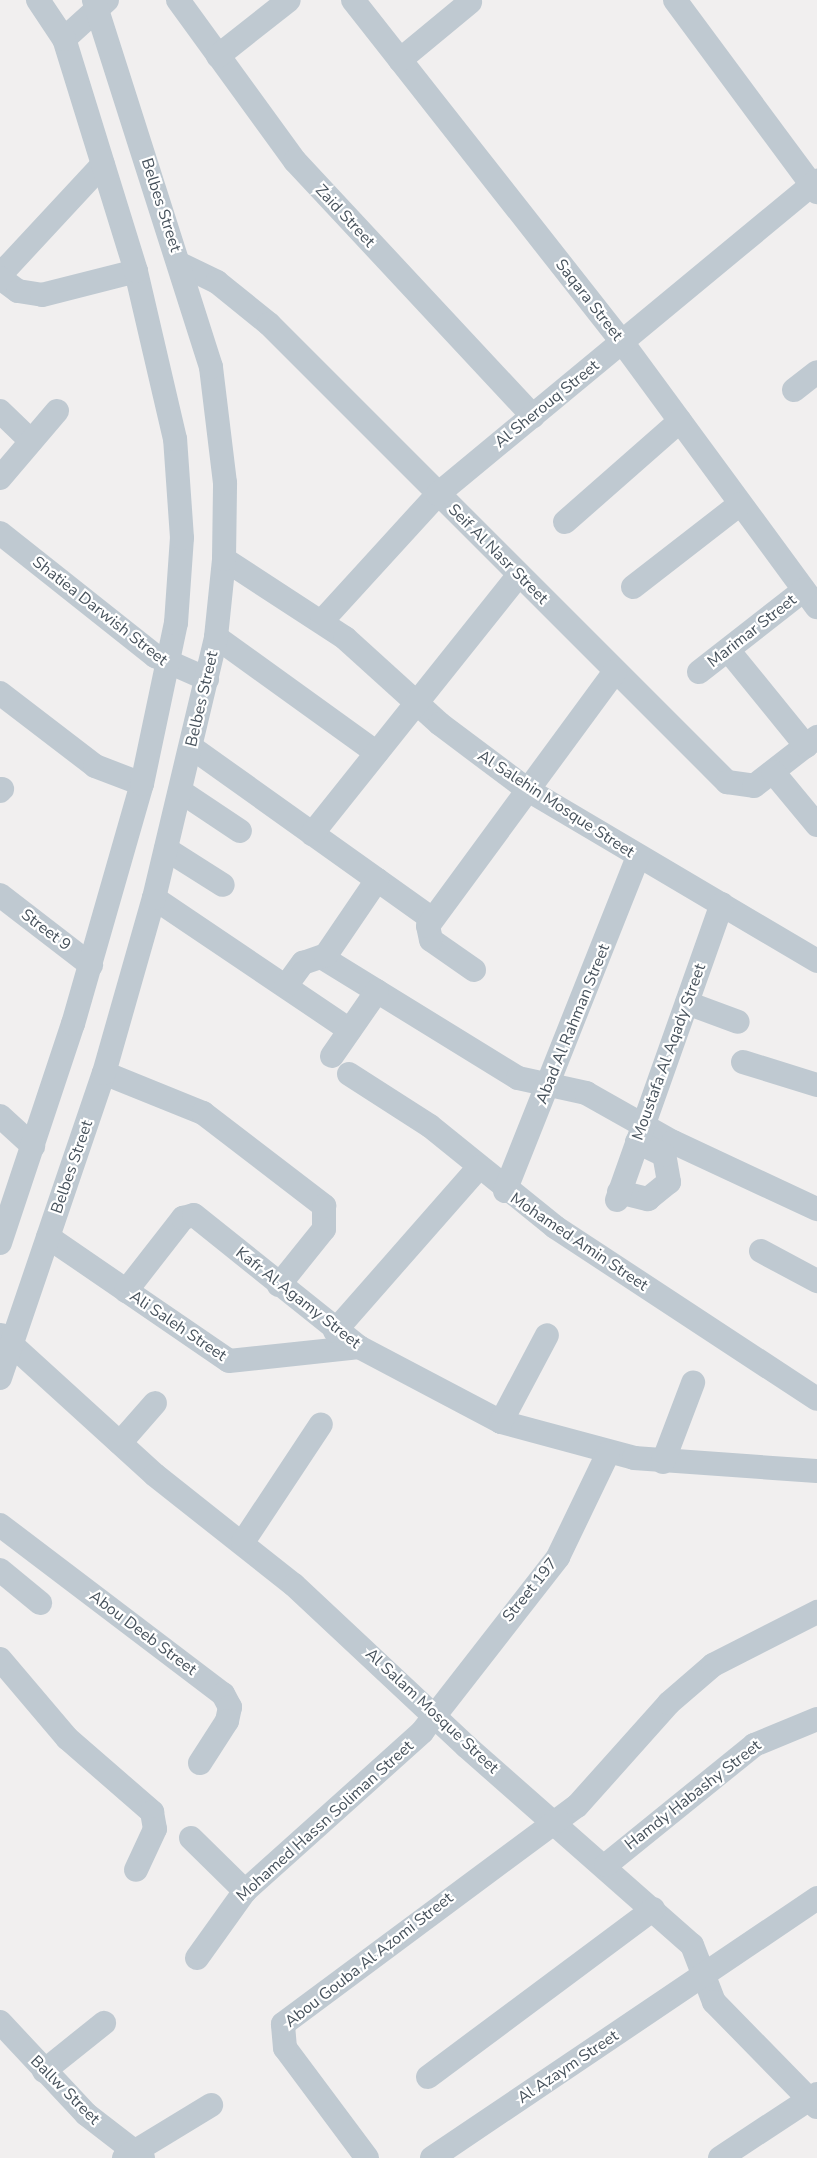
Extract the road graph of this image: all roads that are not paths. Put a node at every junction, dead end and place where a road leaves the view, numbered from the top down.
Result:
1 (38, 0) edge
2 (178, 0) edge
3 (289, 0) edge
4 (353, 0) edge
5 (675, 0) edge
6 (470, 2) dead end
7 (99, 3) edge
8 (64, 39) junction
9 (218, 56) junction
10 (400, 60) junction
11 (103, 164) junction
12 (815, 186) edge
13 (180, 264) junction
14 (136, 272) junction
15 (0, 277) edge
16 (622, 342) junction
17 (817, 372) edge
18 (794, 390) dead end
19 (0, 411) edge
20 (57, 411) dead end
21 (533, 416) junction
22 (681, 421) junction
23 (32, 441) junction
24 (0, 478) edge
25 (438, 494) junction
26 (740, 504) junction
27 (565, 522) dead end
28 (0, 533) edge
29 (224, 559) junction
30 (519, 575) junction
31 (633, 587) dead end
32 (810, 598) edge
33 (322, 621) junction
34 (216, 637) junction
35 (728, 650) junction
36 (168, 665) junction
37 (615, 671) junction
38 (699, 672) dead end
39 (207, 679) junction
40 (0, 693) edge
41 (416, 703) junction
42 (812, 741) edge
43 (190, 747) junction
44 (377, 753) junction
45 (773, 772) junction
46 (141, 784) junction
47 (528, 790) junction
48 (180, 791) junction
49 (817, 825) edge
50 (240, 831) dead end
51 (312, 834) junction
52 (166, 849) junction
53 (638, 857) junction
54 (377, 880) junction
55 (223, 885) dead end
56 (0, 895) edge
57 (154, 898) junction
58 (722, 904) junction
59 (432, 919) junction
60 (322, 958) junction
61 (817, 961) edge
62 (91, 965) junction
63 (474, 970) dead end
64 (286, 986) junction
65 (377, 991) junction
66 (687, 1003) junction
67 (738, 1022) dead end
68 (350, 1030) junction
69 (332, 1056) dead end
70 (743, 1062) dead end
71 (104, 1073) junction
72 (349, 1074) dead end
73 (549, 1085) junction
74 (817, 1085) edge
75 (0, 1116) edge
76 (640, 1133) junction
77 (33, 1146) junction
78 (478, 1167) junction
79 (505, 1191) junction
80 (817, 1209) edge
81 (48, 1237) junction
82 (0, 1243) edge
83 (761, 1251) dead end
84 (817, 1281) edge
85 (279, 1285) junction
86 (126, 1291) junction
87 (334, 1331) junction
88 (547, 1335) dead end
89 (6, 1339) edge
90 (359, 1347) junction
91 (0, 1378) edge
92 (693, 1383) dead end
93 (817, 1399) edge
94 (155, 1403) dead end
95 (501, 1422) junction
96 (321, 1424) dead end
97 (120, 1443) junction
98 (608, 1453) junction
99 (663, 1462) junction
100 (817, 1471) edge
101 (0, 1524) edge
102 (243, 1542) junction
103 (0, 1570) edge
104 (40, 1603) dead end
105 (817, 1612) edge
106 (0, 1659) edge
107 (435, 1716) junction
108 (817, 1719) edge
109 (200, 1763) dead end
110 (556, 1821) junction
111 (191, 1838) dead end
112 (606, 1865) junction
113 (136, 1870) dead end
114 (245, 1892) junction
115 (817, 1898) edge
116 (653, 1909) junction
117 (197, 1958) dead end
118 (705, 1976) junction
119 (0, 2022) edge
120 (104, 2023) dead end
121 (44, 2071) junction
122 (428, 2077) dead end
123 (814, 2100) edge
124 (211, 2104) dead end
125 (134, 2156) edge
126 (367, 2158) edge
127 (432, 2158) edge
128 (720, 2158) edge

1 - 8 street
2 - 9 street, Zaid Street
3 - 9 street
4 - 10 street, Saqara Street
5 - 12 street
6 - 10 street
7 - 8 street
7 - 13 street, Belbes Street
8 - 11 street
9 - 21 street, Zaid Street
10 - 16 street, Saqara Street
11 - 14 street
11 - 15 street
12 - 16 street, Al Sherouq Street
13 - 25 street, Seif Al Nasr Street
13 - 29 street, Belbes Street
14 - 15 street
14 - 36 street
16 - 21 street, Al Sherouq Street
16 - 22 street, Saqara Street
17 - 18 street
19 - 23 street
20 - 23 street
21 - 25 street, Al Sherouq Street
22 - 26 street, Saqara Street
22 - 27 street
23 - 24 street
25 - 30 street, Seif Al Nasr Street
25 - 33 street, Al Sherouq Street
26 - 31 street
26 - 32 street, Saqara Street
28 - 36 street, Shatiea Darwish Street
29 - 33 street, Al Salehin Mosque Street
29 - 34 street, Belbes Street
30 - 37 street, Seif Al Nasr Street
30 - 41 street
32 - 35 street, Marimar Street
33 - 41 street, Al Salehin Mosque Street
34 - 39 street, Belbes Street
34 - 44 street
35 - 38 street, Marimar Street
35 - 42 street
36 - 39 street, Shatiea Darwish Street
36 - 46 street
37 - 45 street, Seif Al Nasr Street
37 - 47 street
39 - 43 street, Belbes Street
40 - 46 street
41 - 44 street
41 - 47 street, Al Salehin Mosque Street
42 - 45 street, Seif Al Nasr Street
43 - 48 street, Belbes Street
43 - 51 street
44 - 51 street
45 - 49 street
46 - 62 street
47 - 53 street, Al Salehin Mosque Street
47 - 59 street
48 - 50 street
48 - 52 street, Belbes Street
51 - 54 street
52 - 55 street
52 - 57 street, Belbes Street
53 - 58 street, Al Salehin Mosque Street
53 - 73 street, Abad Al Rahman Street
54 - 59 street
54 - 60 street
56 - 62 street, Street 9
57 - 64 street
57 - 71 street, Belbes Street
58 - 61 street, Al Salehin Mosque Street
58 - 66 street, Moustafa Al Aqady Street
59 - 63 street
60 - 64 street
60 - 65 street
62 - 77 street
64 - 68 street
65 - 68 street
65 - 73 street
66 - 67 street
66 - 76 street, Moustafa Al Aqady Street
68 - 69 street
70 - 74 street
71 - 81 street, Belbes Street
71 - 85 street
72 - 78 street, Mohamed Amin Street
73 - 76 street
73 - 79 street, Abad Al Rahman Street
75 - 77 street
76 - 76 street, Moustafa Al Aqady Street
76 - 80 street
77 - 82 street
78 - 79 street, Mohamed Amin Street
78 - 87 street
79 - 93 street, Mohamed Amin Street
81 - 86 street, Ali Saleh Street
81 - 89 street, Belbes Street
83 - 84 street
85 - 86 street, Kafr Al Agamy Street
85 - 87 street, Kafr Al Agamy Street
86 - 90 street, Ali Saleh Street
87 - 90 street, Kafr Al Agamy Street
88 - 95 street
89 - 91 street, Belbes Street
89 - 97 street, Al Salam Mosque Street
90 - 95 street, Kafr Al Agamy Street
92 - 99 street
94 - 97 street
95 - 98 street, Kafr Al Agamy Street
96 - 102 street
97 - 102 street, Al Salam Mosque Street
98 - 99 street, Kafr Al Agamy Street
98 - 107 street, Street 197
99 - 100 street, Kafr Al Agamy Street
101 - 109 street, Abou Deeb Street
102 - 107 street, Al Salam Mosque Street
103 - 104 street
105 - 110 street
106 - 113 street
107 - 110 street, Al Salam Mosque Street
107 - 114 street, Mohamed Hassn Soliman Street
108 - 112 street, Hamdy Habashy Street
110 - 112 street, Al Salam Mosque Street
110 - 126 street, Abou Gouba Al Azomi Street
111 - 114 street
112 - 116 street, Al Salam Mosque Street
114 - 117 street, Mohamed Hassn Soliman Street
115 - 118 street, Al Azaym Street
116 - 118 street, Al Salam Mosque Street
116 - 122 street
118 - 123 street, Al Salam Mosque Street
118 - 127 street, Al Azaym Street
119 - 121 street, Ballw Street
120 - 121 street
121 - 125 street, Ballw Street
123 - 128 street
124 - 125 street

